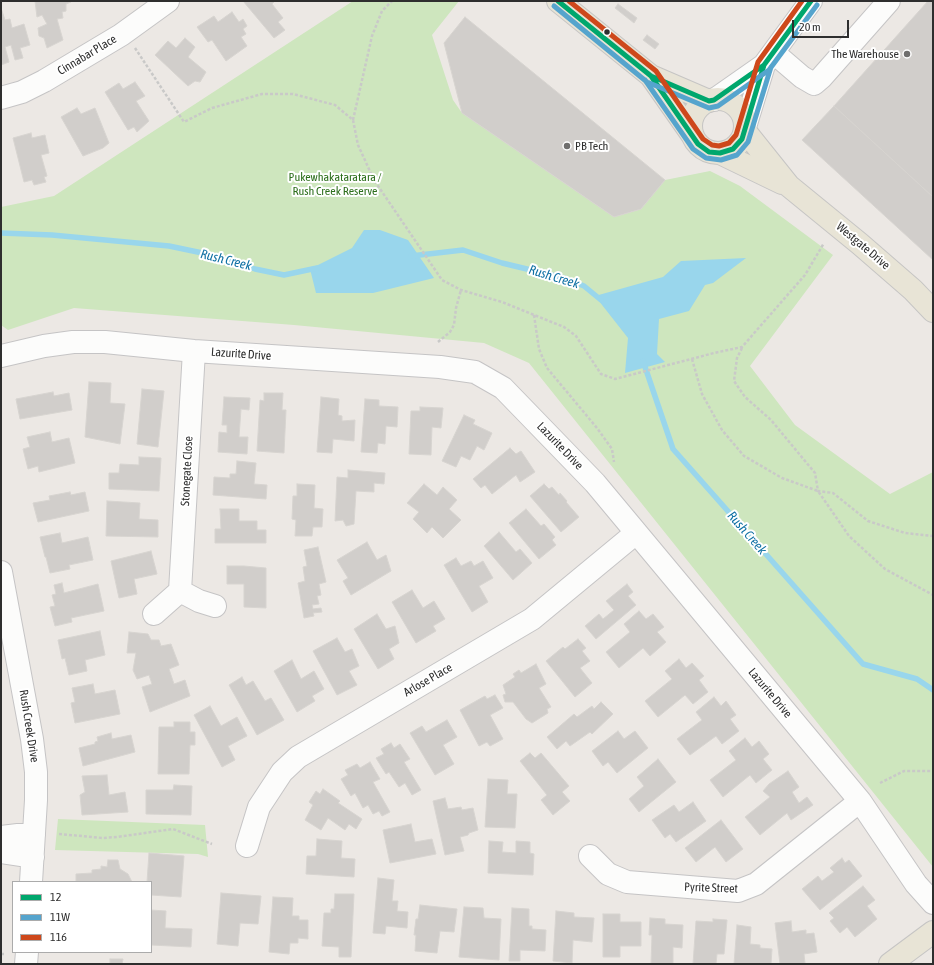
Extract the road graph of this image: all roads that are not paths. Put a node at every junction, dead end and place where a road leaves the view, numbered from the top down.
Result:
1 (168, 1) edge
2 (558, 1) edge
3 (811, 1) edge
4 (889, 1) edge
5 (769, 59) junction
6 (651, 76) junction
7 (1, 98) edge
8 (712, 100) junction
9 (745, 129) junction
10 (693, 136) junction
11 (720, 154) junction
12 (789, 186) junction
13 (933, 311) edge
14 (194, 351) junction
15 (1, 356) edge
16 (636, 533) junction
17 (1, 572) edge
18 (180, 591) junction
19 (215, 606) dead end
20 (154, 614) dead end
21 (5, 618) edge
22 (860, 801) junction
23 (34, 835) junction
24 (1, 837) edge
25 (247, 846) dead end
26 (1, 852) edge
27 (590, 856) dead end
28 (33, 857) junction
29 (31, 881) edge
30 (933, 903) edge
31 (933, 932) edge
32 (27, 953) edge
33 (26, 964) edge
34 (890, 964) edge

1 - 7 street, Cinnabar Place
2 - 6 main road
3 - 5 street
4 - 5 street
5 - 8 street
5 - 9 street
6 - 8 main road
6 - 10 main road
8 - 9 main road
8 - 10 main road
9 - 11 main road
9 - 12 main road, Westgate Drive
10 - 11 main road
11 - 12 main road, Westgate Drive
12 - 13 main road, Westgate Drive
14 - 15 street, Lazurite Drive
14 - 16 street, Lazurite Drive
14 - 18 street, Stonegate Close
16 - 22 street, Lazurite Drive
16 - 25 street, Arlose Place
17 - 21 street, Rush Creek Drive
18 - 19 street
18 - 20 street
21 - 23 street, Rush Creek Drive
22 - 27 street, Pyrite Street
22 - 30 street, Lazurite Drive
23 - 24 street
23 - 28 street, Rush Creek Drive
26 - 28 street
28 - 29 street, Rush Creek Drive
31 - 34 main road
32 - 33 street

